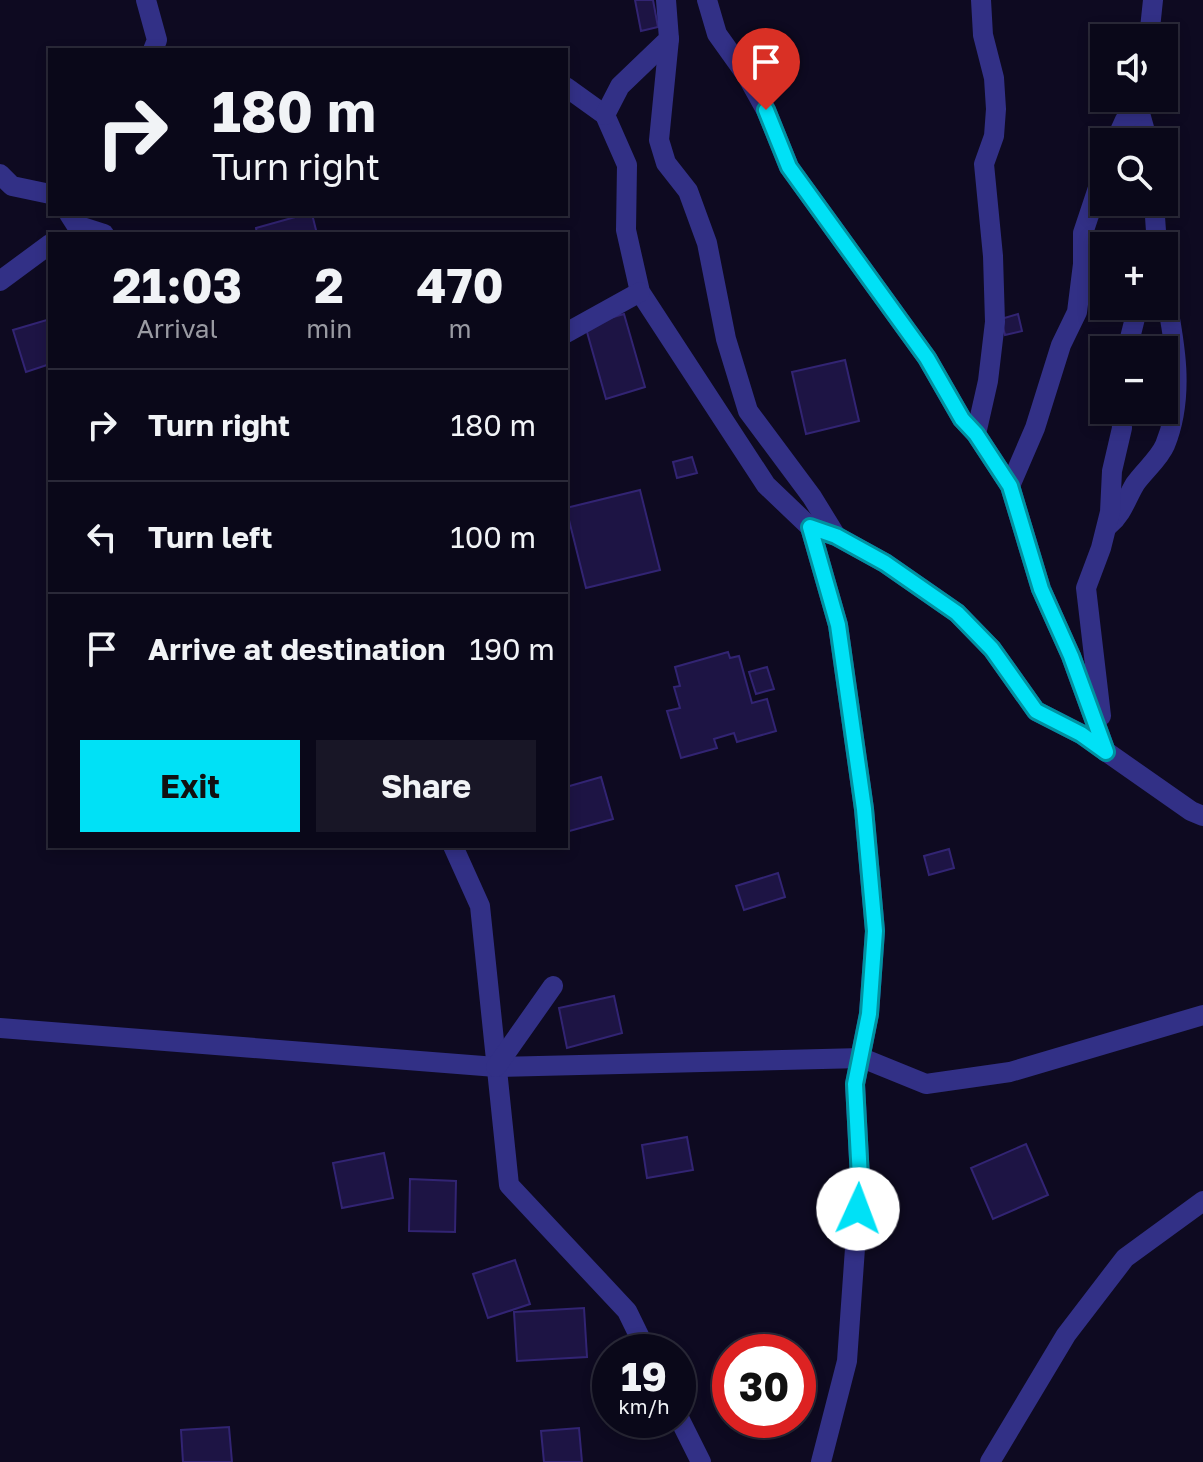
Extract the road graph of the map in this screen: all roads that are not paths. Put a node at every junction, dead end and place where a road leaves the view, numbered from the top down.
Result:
1 (146, 0) edge
2 (666, 0) edge
3 (707, 0) edge
4 (981, 0) edge
5 (1153, 0) edge
6 (1150, 24) edge
7 (669, 39) junction
8 (154, 48) edge
9 (568, 88) edge
10 (605, 115) junction
11 (0, 174) edge
12 (48, 194) edge
13 (1090, 212) edge
14 (74, 222) edge
15 (99, 232) edge
16 (48, 245) edge
17 (0, 281) edge
18 (640, 292) junction
19 (1170, 320) edge
20 (575, 322) edge
21 (1122, 424) edge
22 (976, 434) junction
23 (1010, 486) junction
24 (810, 527) junction
25 (1106, 528) junction
26 (836, 536) junction
27 (1106, 752) junction
28 (1203, 816) edge
29 (454, 848) edge
30 (553, 986) dead end
31 (1203, 1015) edge
32 (0, 1028) edge
33 (862, 1058) junction
34 (496, 1067) junction
35 (1203, 1201) edge
36 (638, 1334) edge
37 (689, 1438) edge
38 (701, 1462) edge
39 (821, 1462) edge
40 (990, 1462) edge

1 - 8 street
2 - 7 street
3 - 22 street
4 - 22 street
5 - 6 street
7 - 10 street
7 - 26 street
9 - 10 street
10 - 18 street
11 - 12 street
13 - 23 street
14 - 15 street
16 - 17 street
18 - 20 street
18 - 24 street
19 - 25 street
21 - 25 street
22 - 23 street
23 - 27 street
24 - 26 street
24 - 33 street
25 - 27 street
26 - 27 street
27 - 28 street
29 - 34 street
30 - 34 street
31 - 33 street
32 - 34 street
33 - 34 street
33 - 39 street
34 - 36 street
35 - 40 street
37 - 38 street

